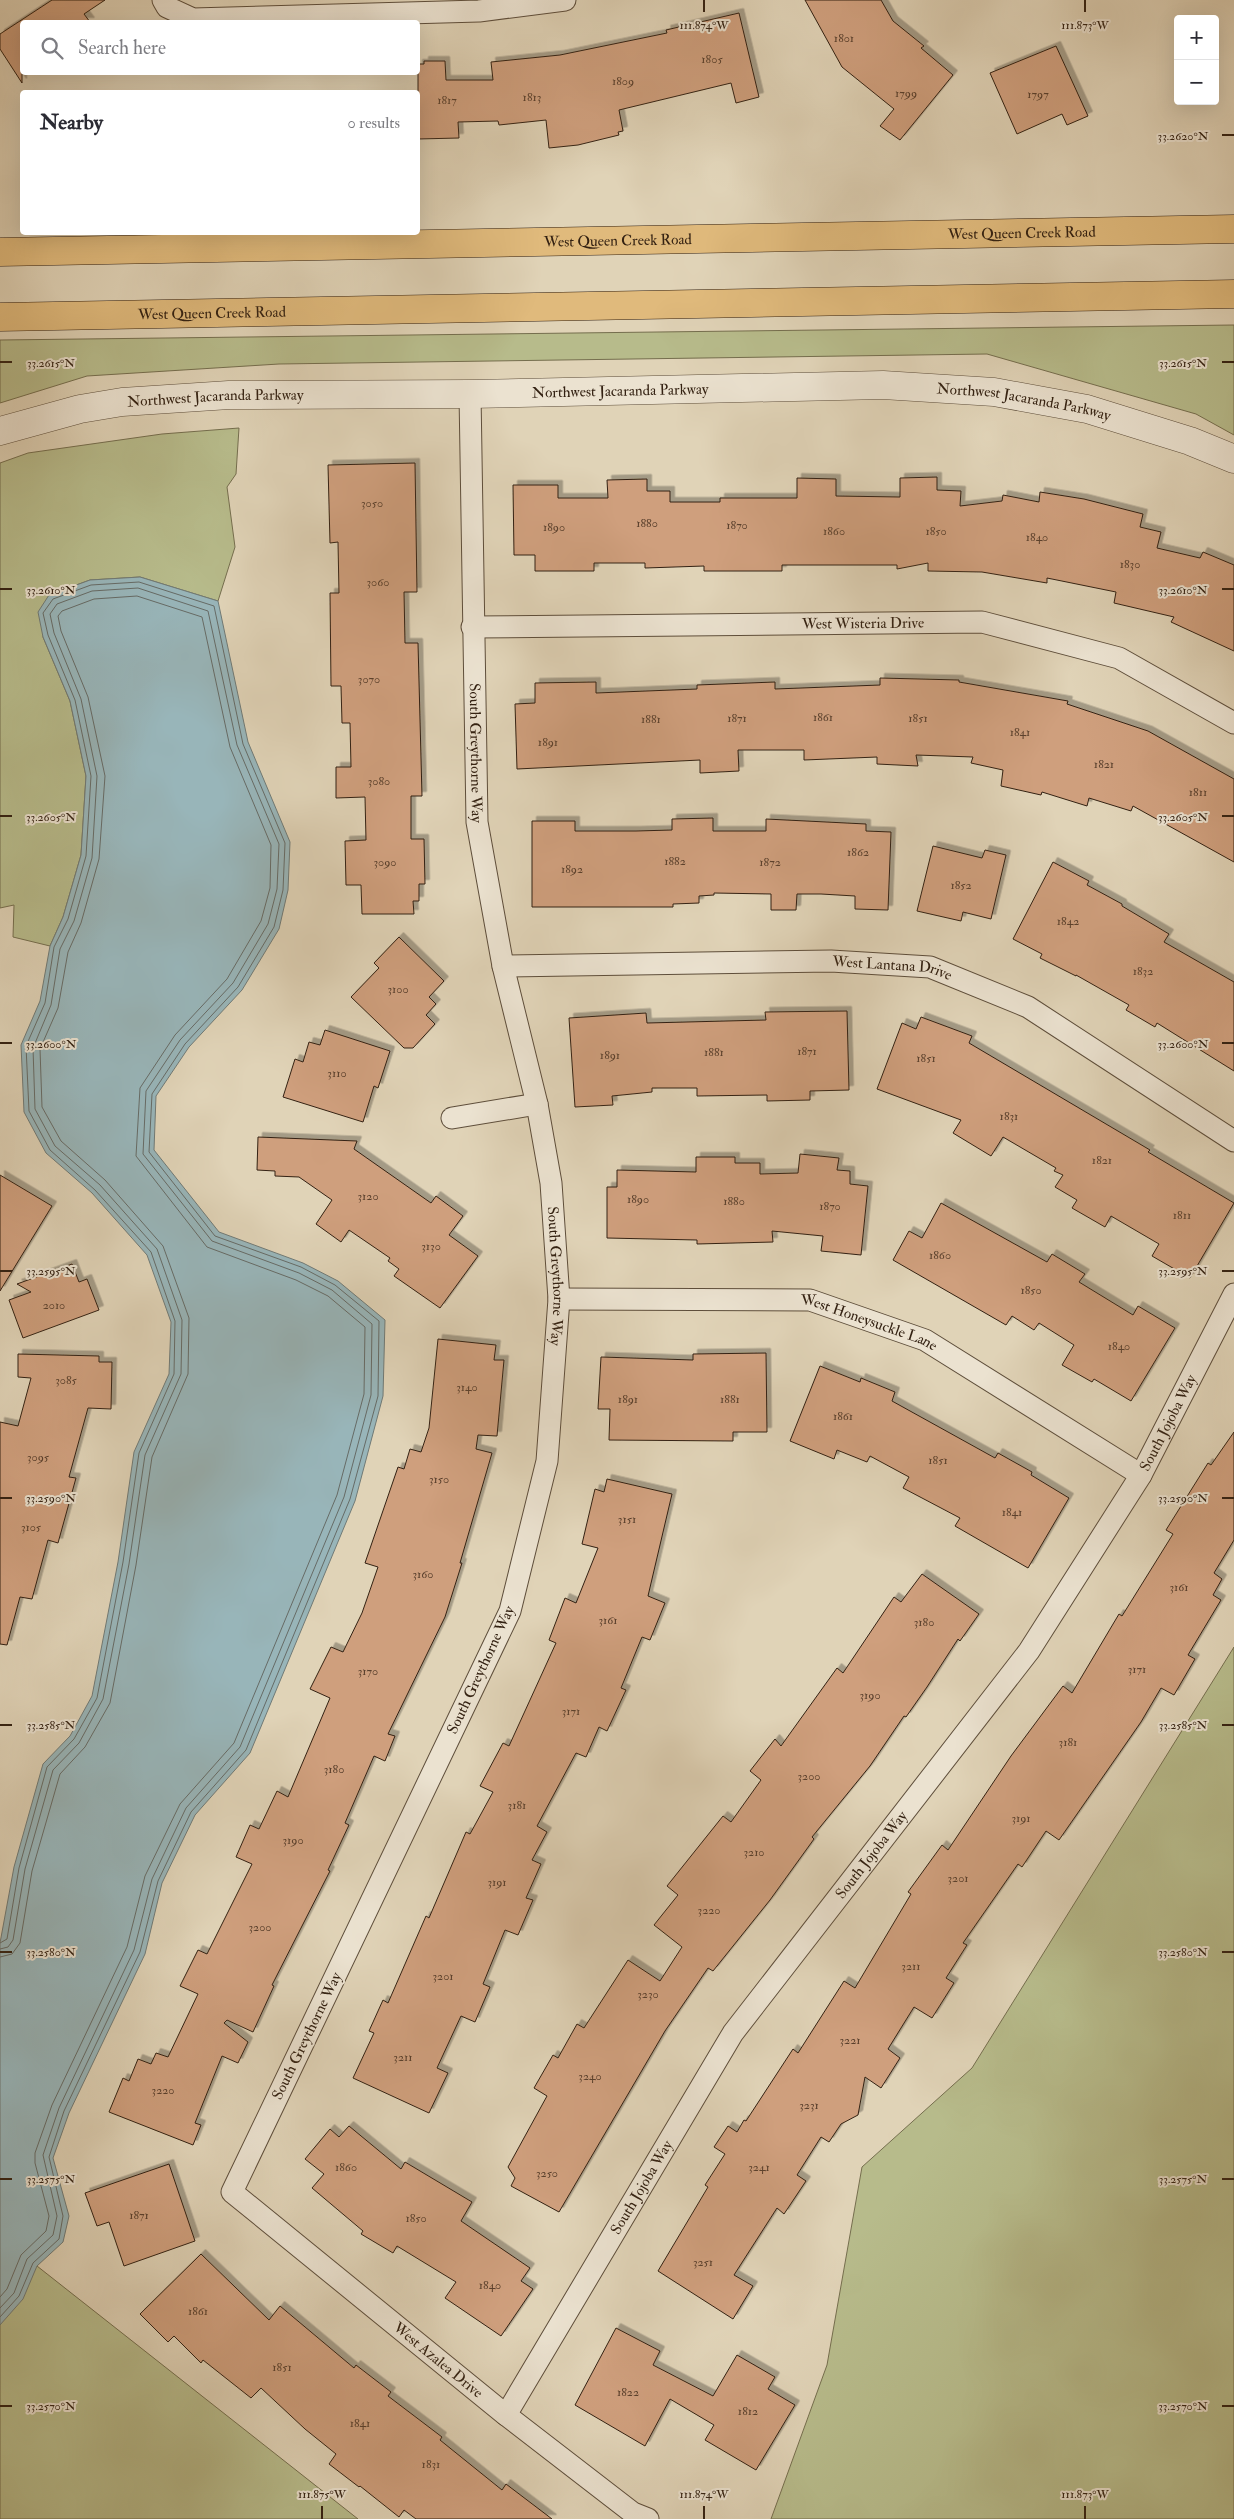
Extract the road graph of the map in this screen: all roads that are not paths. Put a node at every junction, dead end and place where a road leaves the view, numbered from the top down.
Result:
1 (565, 0) edge
2 (165, 4) edge
3 (1234, 229) edge
4 (0, 252) edge
5 (1234, 294) edge
6 (0, 316) edge
7 (470, 394) junction
8 (0, 431) edge
9 (1234, 460) edge
10 (472, 626) junction
11 (1234, 723) edge
12 (503, 966) junction
13 (537, 1104) junction
14 (452, 1118) dead end
15 (1234, 1141) edge
16 (1234, 1294) edge
17 (559, 1299) junction
18 (1141, 1475) junction
19 (232, 2192) joint
20 (506, 2415) junction
21 (648, 2519) edge

1 - 2 street
3 - 4 main road, West Queen Creek Road
5 - 6 main road, West Queen Creek Road
7 - 8 street, Northwest Jacaranda Parkway
7 - 9 street, Northwest Jacaranda Parkway
7 - 10 street, South Greythorne Way
10 - 11 street, West Wisteria Drive
10 - 12 street, South Greythorne Way
12 - 13 street, South Greythorne Way
12 - 15 street, West Lantana Drive
13 - 14 street
13 - 17 street, South Greythorne Way
16 - 18 street, South Jojoba Way
17 - 18 street, West Honeysuckle Lane
17 - 19 street, South Greythorne Way
18 - 20 street, South Jojoba Way
19 - 20 street, West Azalea Drive
20 - 21 street, West Azalea Drive

